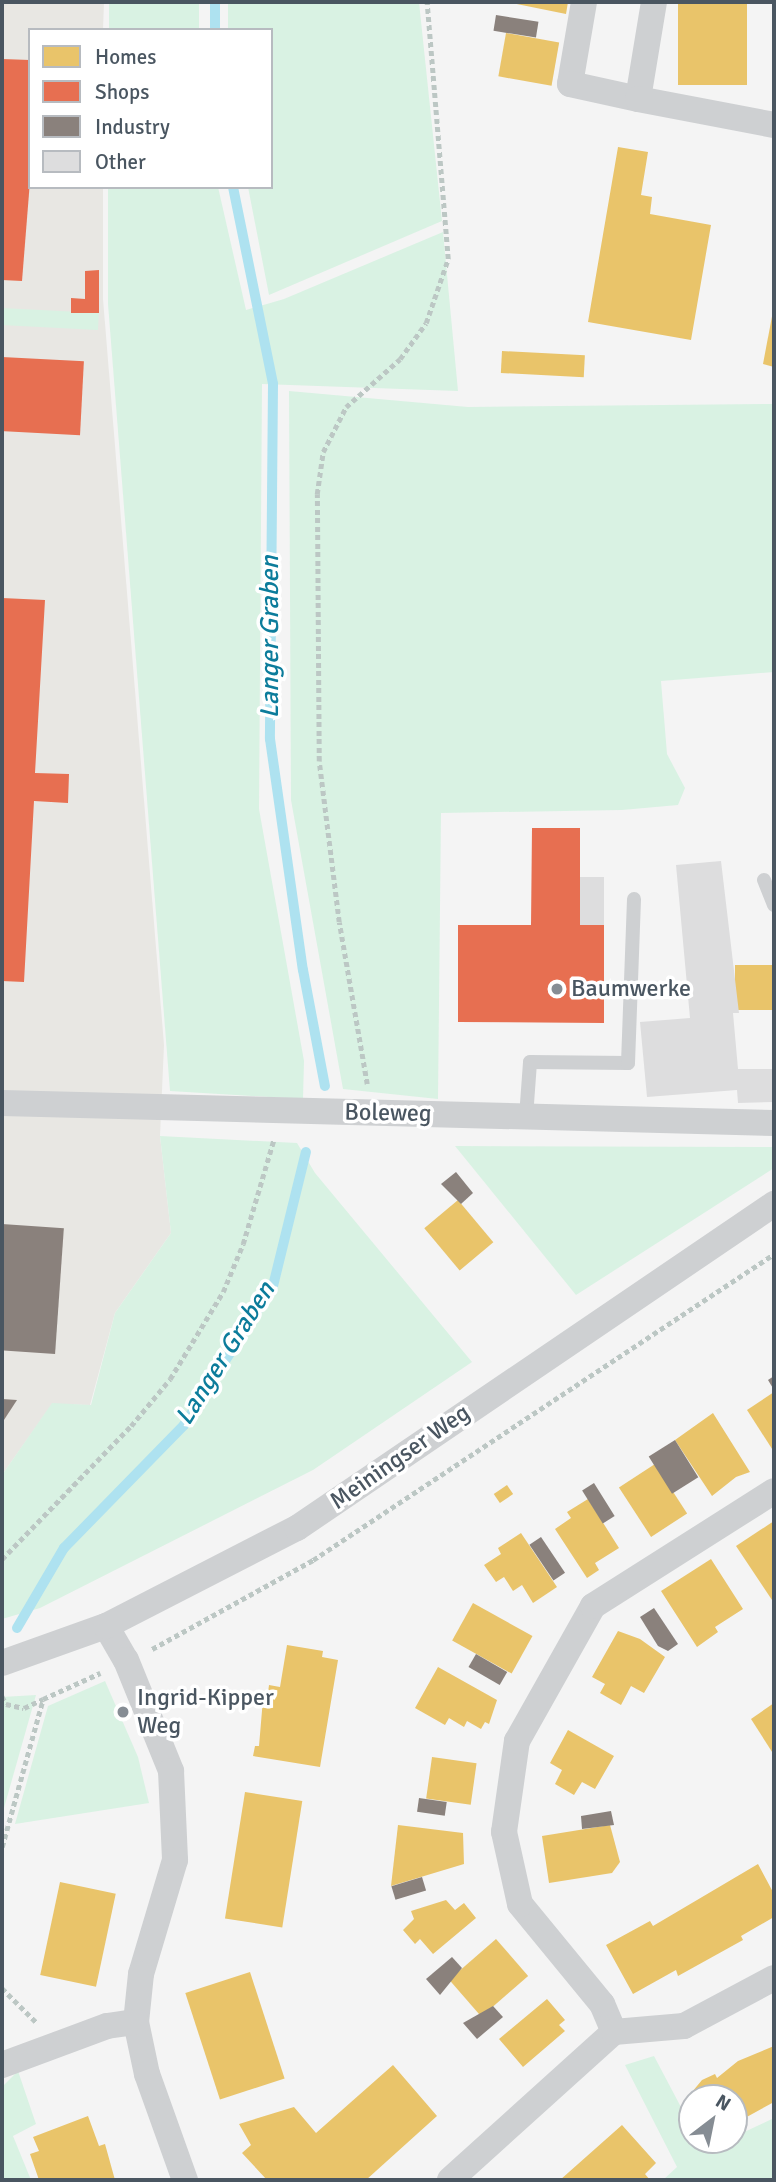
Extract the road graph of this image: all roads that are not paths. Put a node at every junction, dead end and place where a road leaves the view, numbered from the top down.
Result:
1 (584, 2) edge
2 (654, 2) edge
3 (638, 99) junction
4 (774, 125) edge
5 (764, 880) dead end
6 (634, 899) dead end
7 (774, 905) edge
8 (2, 1103) edge
9 (526, 1117) junction
10 (774, 1122) edge
11 (774, 1204) edge
12 (774, 1491) edge
13 (106, 1626) junction
14 (2, 1663) edge
15 (774, 1978) edge
16 (136, 2022) junction
17 (614, 2032) junction
18 (2, 2065) edge
19 (185, 2180) edge
20 (450, 2180) edge

1 - 3 street
2 - 3 street
3 - 4 street
5 - 7 lane
6 - 9 lane
8 - 9 street, Boleweg
9 - 10 street, Boleweg
11 - 13 street, Meiningser Weg
12 - 17 street
13 - 14 street, Meiningser Weg
13 - 16 street
15 - 17 street
16 - 18 street
16 - 19 street
17 - 20 street

